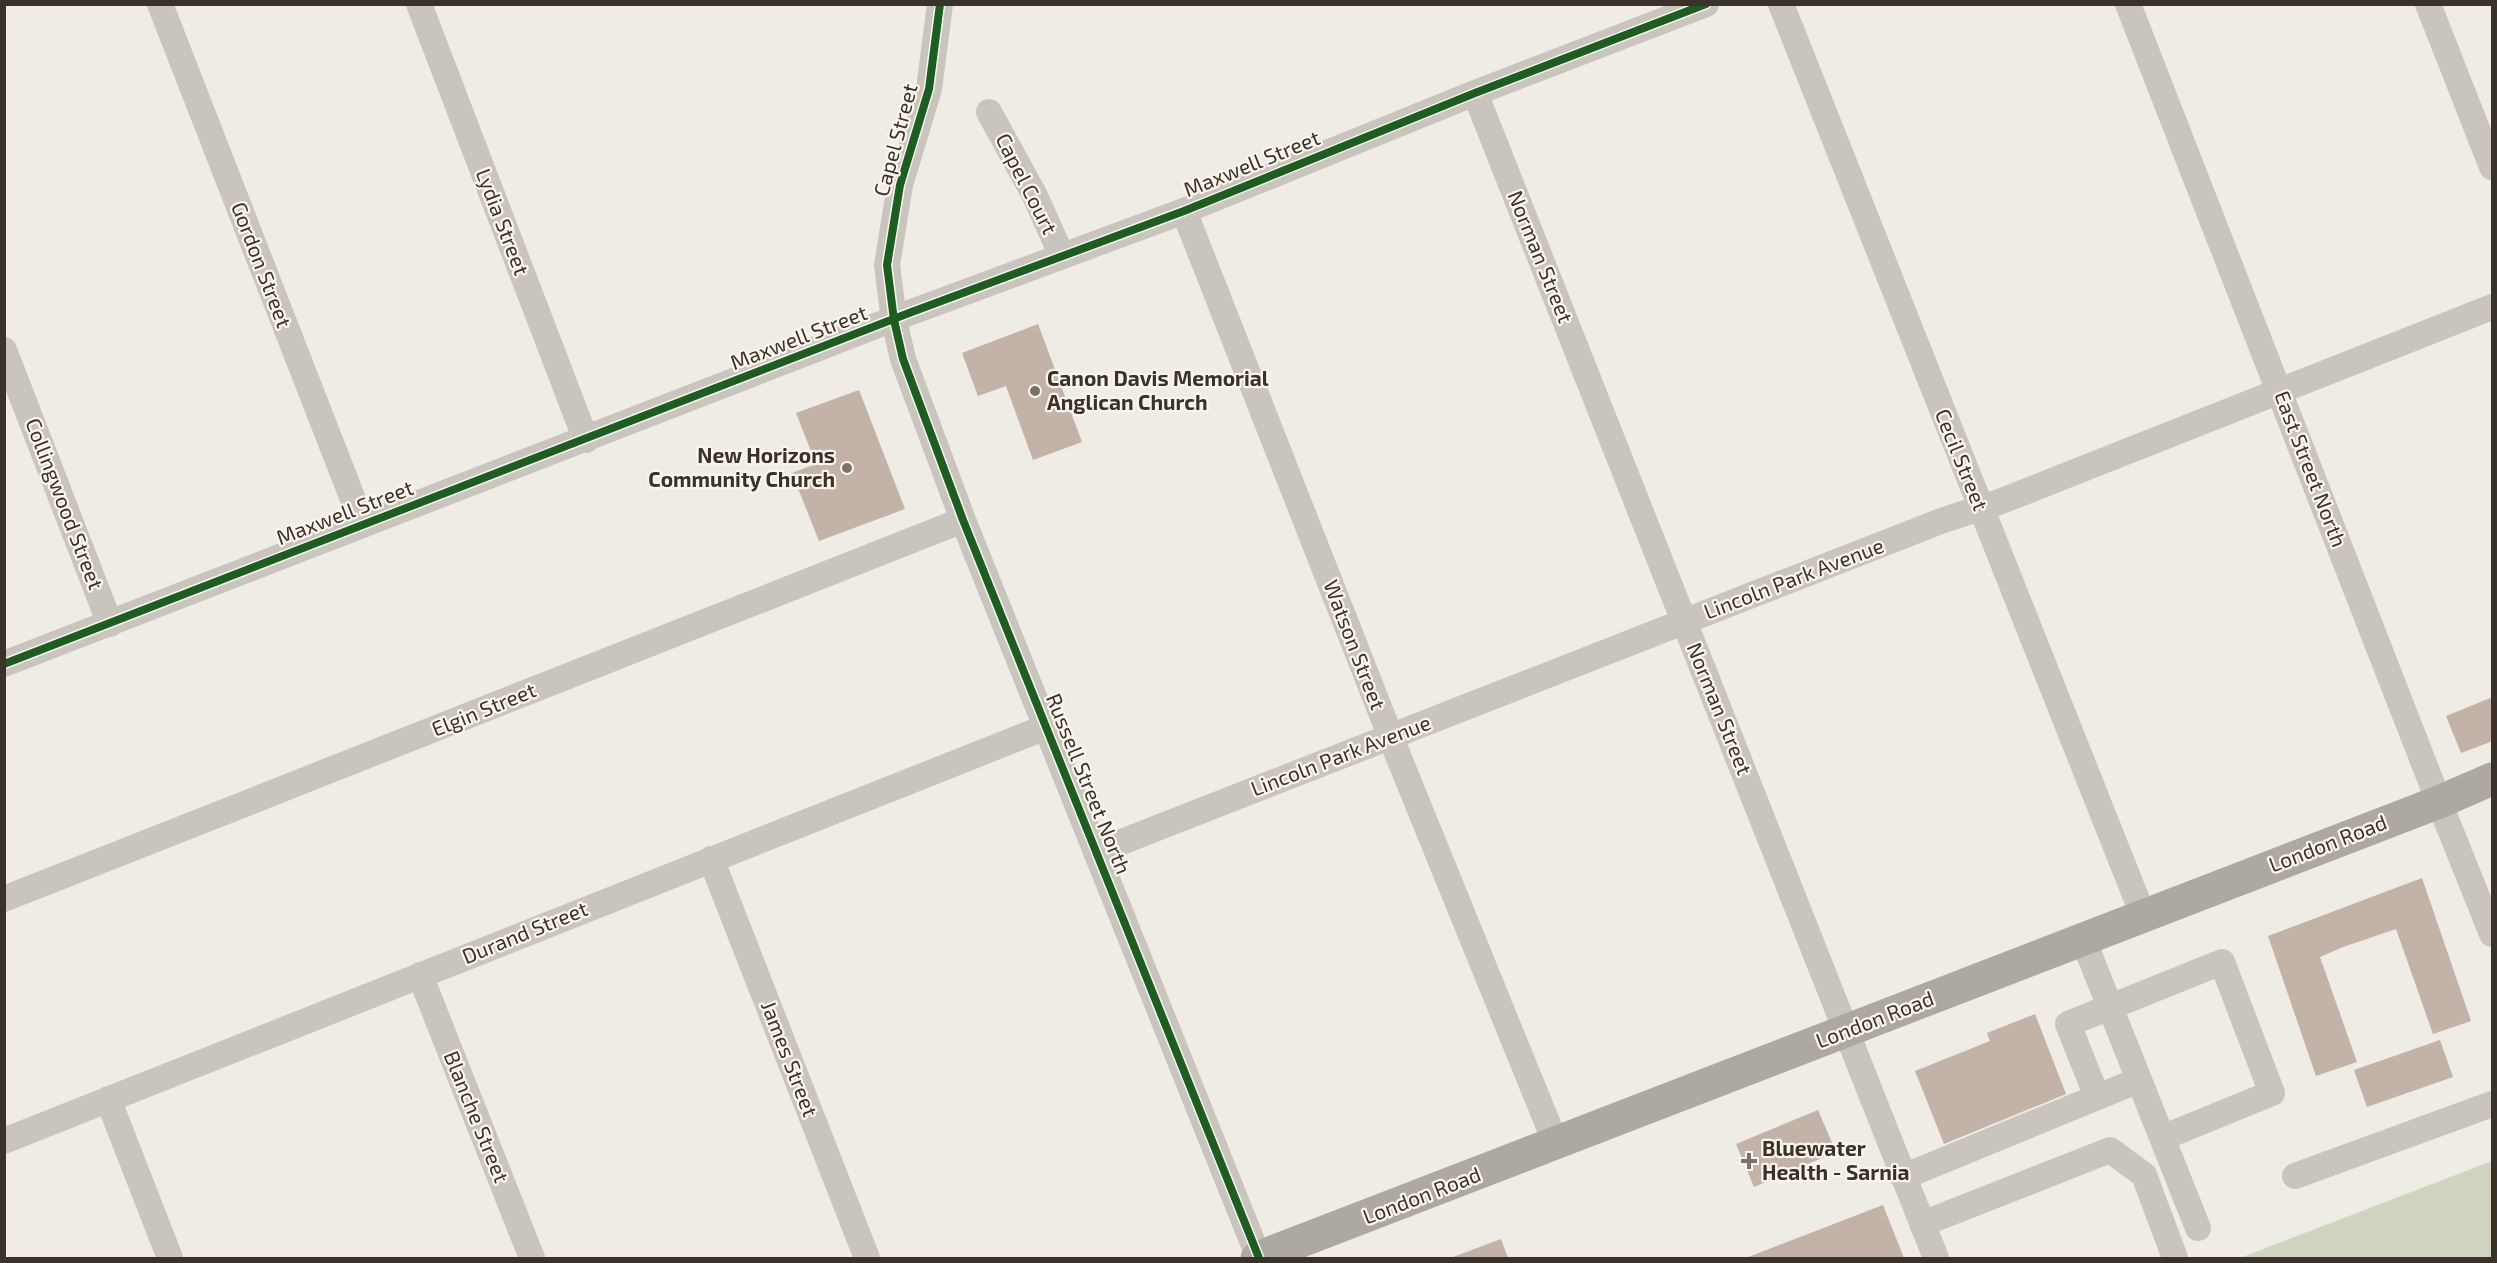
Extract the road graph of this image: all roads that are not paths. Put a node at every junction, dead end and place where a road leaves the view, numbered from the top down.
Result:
1 (160, 4) edge
2 (418, 4) edge
3 (940, 4) edge
4 (1706, 4) edge
5 (1781, 4) edge
6 (2128, 4) edge
7 (2428, 4) edge
8 (1475, 93) junction
9 (989, 112) dead end
10 (2493, 167) edge
11 (1184, 211) junction
12 (1062, 256) junction
13 (2493, 307) edge
14 (894, 320) junction
15 (4, 350) edge
16 (2280, 392) junction
17 (586, 440) junction
18 (1980, 510) junction
19 (963, 520) junction
20 (363, 525) junction
21 (1684, 622) junction
22 (110, 624) junction
23 (4, 664) edge
24 (1046, 727) junction
25 (1390, 737) junction
26 (2493, 779) edge
27 (2439, 802) junction
28 (1095, 852) junction
29 (711, 859) junction
30 (4, 899) edge
31 (2143, 915) junction
32 (2493, 933) edge
33 (2083, 939) junction
34 (420, 975) junction
35 (2109, 1007) junction
36 (1846, 1032) junction
37 (2139, 1080) junction
38 (2097, 1097) junction
39 (108, 1099) junction
40 (2493, 1104) edge
41 (2162, 1138) junction
42 (4, 1141) edge
43 (1556, 1144) junction
44 (2295, 1176) dead end
45 (1903, 1177) junction
46 (1922, 1224) junction
47 (2198, 1227) dead end
48 (170, 1258) edge
49 (532, 1258) edge
50 (867, 1258) edge
51 (1258, 1258) edge
52 (1935, 1258) edge
53 (2175, 1258) edge

1 - 20 street, Gordon Street
2 - 17 street, Lydia Street
3 - 14 street, Capel Street
4 - 8 street, Maxwell Street
5 - 18 street, Cecil Street
6 - 16 street, East Street North
7 - 10 street
8 - 11 street, Maxwell Street
8 - 21 street, Norman Street
9 - 12 street, Capel Court
11 - 12 street, Maxwell Street
11 - 25 street, Watson Street
12 - 14 street, Maxwell Street
13 - 16 street, Lincoln Park Avenue
14 - 17 street, Maxwell Street
14 - 19 street, Russell Street North
15 - 22 street, Collingwood Street
16 - 18 street, Lincoln Park Avenue
16 - 27 street, East Street North
17 - 20 street, Maxwell Street
18 - 21 street, Lincoln Park Avenue
18 - 31 street, Cecil Street
19 - 24 street, Russell Street North
19 - 30 street, Elgin Street
20 - 22 street, Maxwell Street
21 - 25 street, Lincoln Park Avenue
21 - 36 street, Norman Street
22 - 23 street, Maxwell Street
24 - 28 street, Russell Street North
24 - 29 street, Durand Street
25 - 28 street, Lincoln Park Avenue
25 - 43 street, Watson Street
26 - 27 main road, London Road
27 - 31 main road, London Road
27 - 32 street, East Street North
28 - 51 street, Russell Street North
29 - 34 street, Durand Street
29 - 50 street, James Street
31 - 33 main road, London Road
33 - 35 street
33 - 36 main road, London Road
34 - 39 street, Durand Street
34 - 49 street, Blanche Street
35 - 37 street
35 - 38 street
35 - 41 street
36 - 43 main road, London Road
36 - 45 street, Norman Street
37 - 38 street
37 - 41 street
38 - 45 street
39 - 42 street, Durand Street
39 - 48 street
40 - 44 street
41 - 47 street
43 - 51 main road, London Road
45 - 46 street, Norman Street
46 - 52 street, Norman Street
46 - 53 street

